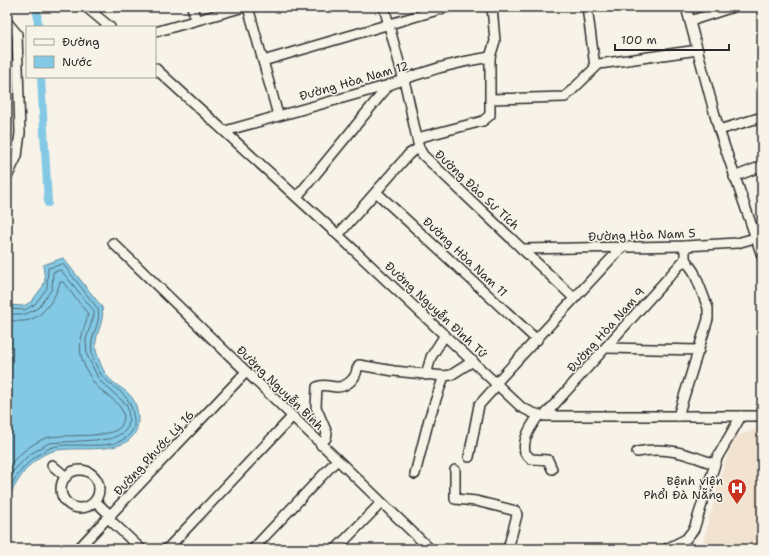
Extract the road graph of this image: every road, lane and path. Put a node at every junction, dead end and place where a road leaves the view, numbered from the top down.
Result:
1 (86, 7) edge
2 (192, 7) edge
3 (244, 7) edge
4 (248, 7) edge
5 (384, 7) edge
6 (448, 7) edge
7 (492, 7) edge
8 (587, 7) edge
9 (686, 7) edge
10 (733, 7) edge
11 (761, 7) edge
12 (762, 10) edge
13 (196, 20) junction
14 (690, 21) junction
15 (7, 22) edge
16 (389, 24) junction
17 (109, 26) edge
18 (156, 32) edge
19 (698, 50) junction
20 (490, 56) junction
21 (263, 60) junction
22 (595, 67) junction
23 (156, 69) edge
24 (403, 79) junction
25 (389, 86) junction
26 (491, 99) junction
27 (278, 115) junction
28 (762, 117) edge
29 (719, 130) junction
30 (225, 131) junction
31 (417, 138) junction
32 (419, 148) junction
33 (762, 166) edge
34 (8, 175) edge
35 (734, 177) junction
36 (376, 192) junction
37 (297, 197) junction
38 (338, 235) junction
39 (759, 237) edge
40 (113, 243) dead end
41 (685, 246) junction
42 (621, 248) junction
43 (522, 249) junction
44 (762, 256) edge
45 (685, 260) junction
46 (574, 298) junction
47 (445, 335) junction
48 (536, 340) junction
49 (607, 348) junction
50 (699, 350) junction
51 (473, 361) junction
52 (246, 372) junction
53 (426, 374) junction
54 (444, 376) junction
55 (497, 384) junction
56 (541, 416) junction
57 (678, 416) junction
58 (741, 416) junction
59 (762, 416) edge
60 (292, 417) junction
61 (321, 445) junction
62 (637, 452) dead end
63 (469, 457) dead end
64 (337, 460) junction
65 (714, 464) junction
66 (52, 465) dead end
67 (552, 469) dead end
68 (455, 470) dead end
69 (415, 474) dead end
70 (66, 477) junction
71 (95, 501) junction
72 (380, 503) junction
73 (109, 517) junction
74 (78, 549) edge
75 (141, 549) edge
76 (167, 549) edge
77 (253, 549) edge
78 (337, 549) edge
79 (430, 549) edge
80 (508, 549) edge
81 (666, 549) edge

1 - 17 street
2 - 13 street
3 - 13 street
4 - 21 street
5 - 16 street, Đường Đào Sư Tích
6 - 16 street
7 - 20 street
8 - 22 street
9 - 14 street
10 - 14 street
11 - 12 street
13 - 18 street
14 - 19 street
15 - 34 street
16 - 21 street
16 - 24 street, Đường Đào Sư Tích
19 - 22 street
19 - 29 street
20 - 24 street, Đường Hòa Nam 12
20 - 26 street
21 - 27 street
22 - 26 street
23 - 30 street, Đường Nguyễn Đình Tứ
24 - 25 street, Đường Hòa Nam 12
24 - 31 street, Đường Đào Sư Tích
25 - 27 street, Đường Hòa Nam 12
25 - 37 street
26 - 31 street
27 - 30 street, Đường Hòa Nam 12
28 - 29 street
29 - 35 street
30 - 37 street, Đường Nguyễn Đình Tứ
31 - 32 street, Đường Đào Sư Tích
32 - 36 street
32 - 43 street, Đường Đào Sư Tích
33 - 35 street
35 - 39 street
36 - 38 street
36 - 48 street, Đường Hòa Nam 11
37 - 38 street, Đường Nguyễn Đình Tứ
38 - 47 street, Đường Nguyễn Đình Tứ
39 - 41 street, Đường Hòa Nam 5
39 - 44 street
40 - 52 street, Đường Nguyễn Bính
41 - 42 street, Đường Hòa Nam 5
41 - 45 street
42 - 43 street, Đường Hòa Nam 5
42 - 46 street
43 - 46 street, Đường Đào Sư Tích
45 - 49 street, Đường Hòa Nam 9
45 - 50 street
46 - 48 street
47 - 51 street, Đường Nguyễn Đình Tứ
47 - 53 street
48 - 55 street
49 - 50 street
49 - 56 street, Đường Hòa Nam 9
50 - 57 street
51 - 54 street
51 - 55 street, Đường Nguyễn Đình Tứ
52 - 60 street, Đường Nguyễn Bính
52 - 73 street, Đường Phước Lý 16
53 - 54 street
53 - 61 street
54 - 69 street
55 - 56 street, Đường Nguyễn Đình Tứ
55 - 63 street
56 - 57 street, Đường Nguyễn Đình Tứ
56 - 67 street, Đường Hòa Nam 9
57 - 58 street, Đường Nguyễn Đình Tứ
58 - 59 street, Đường Nguyễn Đình Tứ
58 - 65 street
60 - 61 street, Đường Nguyễn Bính
60 - 76 street
61 - 64 street, Đường Nguyễn Bính
62 - 65 street
64 - 72 street, Đường Nguyễn Bính
64 - 77 street
65 - 81 street
66 - 70 street
68 - 80 street
70 - 71 street
70 - 71 street
71 - 73 street
72 - 78 street
72 - 79 street, Đường Nguyễn Bính
73 - 74 street, Đường Phước Lý 16
73 - 75 street

